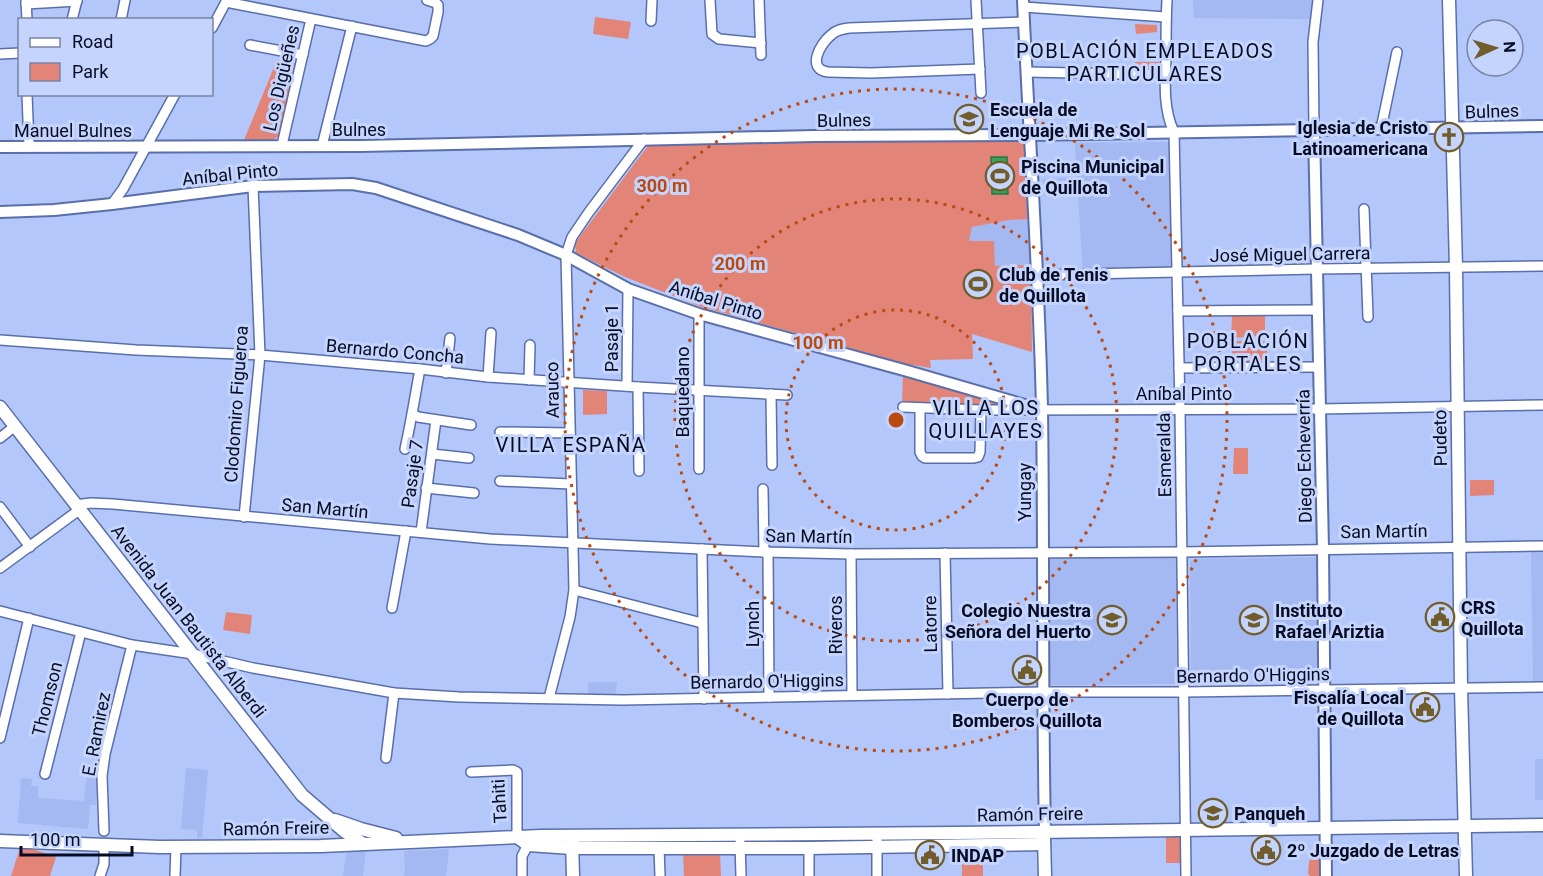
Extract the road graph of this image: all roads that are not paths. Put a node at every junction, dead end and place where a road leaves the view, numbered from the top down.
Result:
1 (77, 0) edge
2 (125, 0) edge
3 (427, 0) edge
4 (652, 0) edge
5 (710, 0) edge
6 (759, 0) edge
7 (976, 0) edge
8 (1167, 0) edge
9 (1318, 0) edge
10 (1449, 0) edge
11 (226, 1) edge
12 (26, 2) edge
13 (1023, 4) edge
14 (1166, 17) junction
15 (27, 18) edge
16 (72, 18) edge
17 (121, 18) edge
18 (311, 19) junction
19 (651, 21) dead end
20 (1024, 22) junction
21 (978, 24) junction
22 (213, 26) edge
23 (352, 27) junction
24 (761, 43) junction
25 (250, 45) dead end
26 (1397, 52) dead end
27 (18, 53) edge
28 (0, 54) edge
29 (303, 55) junction
30 (761, 56) dead end
31 (980, 69) junction
32 (1027, 72) junction
33 (1166, 75) junction
34 (981, 93) dead end
35 (27, 96) edge
36 (175, 96) edge
37 (1543, 126) edge
38 (1381, 129) junction
39 (1453, 129) junction
40 (1314, 130) junction
41 (1174, 132) junction
42 (1029, 135) junction
43 (644, 140) junction
44 (282, 145) junction
45 (29, 146) junction
46 (322, 146) junction
47 (0, 147) edge
48 (146, 147) junction
49 (253, 186) junction
50 (123, 189) junction
51 (129, 202) junction
52 (112, 204) junction
53 (1364, 209) dead end
54 (0, 212) edge
55 (566, 255) junction
56 (1543, 266) edge
57 (1456, 268) junction
58 (1316, 269) junction
59 (1367, 269) junction
60 (1176, 272) junction
61 (1038, 275) junction
62 (628, 289) junction
63 (1317, 310) junction
64 (1178, 311) junction
65 (699, 314) junction
66 (1368, 317) dead end
67 (491, 333) dead end
68 (450, 338) dead end
69 (0, 340) edge
70 (530, 345) dead end
71 (260, 355) junction
72 (1318, 367) junction
73 (1179, 368) junction
74 (420, 369) junction
75 (446, 373) junction
76 (488, 376) junction
77 (529, 380) junction
78 (570, 381) junction
79 (627, 386) junction
80 (638, 387) junction
81 (699, 390) junction
82 (771, 394) junction
83 (787, 395) dead end
84 (1543, 405) edge
85 (1458, 406) junction
86 (0, 407) edge
87 (903, 407) dead end
88 (920, 408) junction
89 (1180, 409) junction
90 (1319, 409) junction
91 (981, 410) junction
92 (1042, 410) junction
93 (413, 414) junction
94 (436, 420) junction
95 (471, 425) dead end
96 (15, 426) junction
97 (500, 432) dead end
98 (570, 433) junction
99 (0, 438) edge
100 (405, 449) dead end
101 (432, 454) junction
102 (469, 458) dead end
103 (772, 465) dead end
104 (699, 469) dead end
105 (639, 471) dead end
106 (500, 481) dead end
107 (571, 484) junction
108 (426, 488) junction
109 (762, 489) dead end
110 (474, 493) dead end
111 (0, 507) edge
112 (77, 507) junction
113 (244, 517) junction
114 (406, 531) junction
115 (421, 532) junction
116 (573, 542) junction
117 (1543, 546) edge
118 (30, 547) junction
119 (1460, 547) junction
120 (702, 549) junction
121 (1323, 549) junction
122 (766, 552) junction
123 (1042, 552) junction
124 (1182, 552) junction
125 (945, 553) junction
126 (851, 554) junction
127 (0, 568) edge
128 (574, 590) junction
129 (392, 608) dead end
130 (0, 611) edge
131 (29, 618) junction
132 (702, 623) junction
133 (81, 632) junction
134 (132, 645) junction
135 (193, 654) junction
136 (1543, 687) edge
137 (1461, 688) junction
138 (1324, 690) junction
139 (1042, 692) junction
140 (1183, 692) junction
141 (394, 693) junction
142 (948, 694) junction
143 (852, 695) junction
144 (769, 697) junction
145 (549, 698) junction
146 (704, 699) junction
147 (0, 738) edge
148 (387, 758) dead end
149 (471, 772) dead end
150 (45, 774) dead end
151 (326, 816) junction
152 (1465, 825) junction
153 (1543, 825) edge
154 (1326, 827) junction
155 (1186, 829) junction
156 (104, 831) dead end
157 (344, 831) junction
158 (877, 833) junction
159 (740, 834) junction
160 (540, 836) junction
161 (517, 837) junction
162 (1044, 838) junction
163 (0, 841) edge
164 (418, 841) junction
165 (572, 842) junction
166 (363, 844) junction
167 (104, 845) junction
168 (340, 845) junction
169 (528, 845) junction
170 (176, 847) junction
171 (660, 847) junction
172 (877, 847) junction
173 (741, 848) junction
174 (809, 848) junction
175 (100, 876) edge
176 (175, 876) edge
177 (522, 876) edge
178 (573, 876) edge
179 (660, 876) edge
180 (741, 876) edge
181 (809, 876) edge
182 (877, 876) edge
183 (1045, 876) edge
184 (1186, 876) edge
185 (1326, 876) edge
186 (1466, 876) edge

1 - 12 street
1 - 16 street
2 - 17 street
3 - 23 street
4 - 19 street
5 - 24 street
6 - 24 street
7 - 21 street
8 - 14 street, Esmeralda
9 - 40 street, Diego Echeverría
10 - 39 main road, Pudeto
11 - 18 street
11 - 22 street
12 - 15 street
13 - 14 street
13 - 20 street, Yungay
14 - 33 street, Esmeralda
18 - 23 street
18 - 29 street, Los Digüeñes
20 - 21 street
20 - 32 street, Yungay
21 - 31 street
21 - 31 street
23 - 46 street
24 - 30 street
25 - 29 street
26 - 38 street
27 - 28 street
29 - 44 street, Los Digüeñes
31 - 34 street
32 - 33 street
32 - 42 street, Yungay
33 - 41 street, Esmeralda
35 - 45 street
36 - 48 street
37 - 39 street, Bulnes
38 - 39 street, Bulnes
38 - 40 street, Bulnes
39 - 57 main road, Pudeto
40 - 41 street, Bulnes
40 - 58 street, Diego Echeverría
41 - 42 street, Bulnes
41 - 60 street, Esmeralda
42 - 43 street, Bulnes
42 - 61 street, Yungay
43 - 46 street, Bulnes
43 - 55 street, Arauco
44 - 46 street, Bulnes
44 - 48 street, Bulnes
45 - 47 street, Manuel Bulnes
45 - 48 street, Manuel Bulnes
48 - 50 street
49 - 51 street, Aníbal Pinto
49 - 55 street, Aníbal Pinto
49 - 71 street, Clodomiro Figueroa
50 - 51 street
50 - 52 street
51 - 52 street, Aníbal Pinto
52 - 54 street, Aníbal Pinto
53 - 59 street
55 - 62 street, Aníbal Pinto
55 - 78 street, Arauco
56 - 57 street, José Miguel Carrera
57 - 59 street, José Miguel Carrera
57 - 85 main road, Pudeto
58 - 59 street, José Miguel Carrera
58 - 60 street, José Miguel Carrera
58 - 63 street, Diego Echeverría
59 - 66 street
60 - 61 street, José Miguel Carrera
60 - 64 street, Esmeralda
61 - 92 street, Yungay
62 - 65 street, Aníbal Pinto
62 - 79 street, Pasaje 1
63 - 64 street
63 - 72 street, Diego Echeverría
64 - 73 street, Esmeralda
65 - 81 street, Baquedano
65 - 92 street, Aníbal Pinto
67 - 76 street
68 - 75 street
69 - 71 street, Bernardo Concha
70 - 77 street
71 - 74 street, Bernardo Concha
71 - 113 street, Clodomiro Figueroa
72 - 73 street
72 - 90 street, Diego Echeverría
73 - 89 street, Esmeralda
74 - 75 street, Bernardo Concha
74 - 93 street, Pasaje 7
75 - 76 street, Bernardo Concha
76 - 77 street, Bernardo Concha
77 - 78 street, Bernardo Concha
78 - 79 street, Bernardo Concha
78 - 98 street, Arauco
79 - 80 street, Bernardo Concha
80 - 81 street, Bernardo Concha
80 - 105 street
81 - 82 street, Bernardo Concha
81 - 104 street, Baquedano
82 - 83 street, Bernardo Concha
82 - 103 street
84 - 85 street, Aníbal Pinto
85 - 90 street, Aníbal Pinto
85 - 119 main road, Pudeto
86 - 96 main road, Avenida Juan Bautista Alberdi
87 - 88 street
88 - 91 street
88 - 91 street
89 - 90 street, Aníbal Pinto
89 - 92 street, Aníbal Pinto
89 - 124 street, Esmeralda
90 - 121 street, Diego Echeverría
91 - 92 street
92 - 123 street, Yungay
93 - 94 street
93 - 100 street, Pasaje 7
94 - 95 street
94 - 101 street, Pasaje 7
96 - 99 street
96 - 112 main road, Avenida Juan Bautista Alberdi
97 - 98 street
98 - 107 street, Arauco
101 - 102 street
101 - 108 street, Pasaje 7
106 - 107 street
107 - 116 street, Arauco
108 - 110 street
108 - 115 street, Pasaje 7
109 - 122 street, Lynch
111 - 118 street
112 - 113 street, San Martín
112 - 118 street
112 - 135 main road, Avenida Juan Bautista Alberdi
113 - 114 street, San Martín
114 - 115 street, San Martín
114 - 129 street
115 - 116 street, San Martín
116 - 120 street, San Martín
116 - 128 street, Arauco
117 - 119 street, San Martín
118 - 127 street
119 - 121 street, San Martín
119 - 137 main road, Pudeto
120 - 122 street, San Martín
120 - 132 street
121 - 124 street, San Martín
121 - 138 street, Diego Echeverría
122 - 126 street, San Martín
122 - 144 street, Lynch
123 - 124 street, San Martín
123 - 125 street, San Martín
123 - 139 street, Yungay
124 - 140 street, Esmeralda
125 - 126 street, San Martín
125 - 142 street, Latorre
126 - 143 street, Riveros
128 - 132 street
128 - 145 street, Arauco
130 - 131 street, Bernardo O'Higgins
131 - 133 street, Bernardo O'Higgins
131 - 147 street
132 - 146 street
133 - 134 street, Bernardo O'Higgins
133 - 150 street, Thomson
134 - 135 street, Bernardo O'Higgins
134 - 156 street, E. Ramirez
135 - 141 street, Bernardo O'Higgins
135 - 151 main road, Avenida Juan Bautista Alberdi
136 - 137 street, Bernardo O'Higgins
137 - 138 street, Bernardo O'Higgins
137 - 152 main road, Pudeto
138 - 140 street, Bernardo O'Higgins
138 - 154 street, Diego Echeverría
139 - 140 street, Bernardo O'Higgins
139 - 142 street, Bernardo O'Higgins
139 - 162 street, Yungay
140 - 155 street, Esmeralda
141 - 145 street, Bernardo O'Higgins
141 - 148 street
142 - 143 street, Bernardo O'Higgins
143 - 144 street, Bernardo O'Higgins
144 - 146 street, Bernardo O'Higgins
145 - 146 street, Bernardo O'Higgins
149 - 161 street, Tahiti
151 - 157 main road, Avenida Juan Bautista Alberdi
151 - 164 main road
152 - 153 main road, Ramón Freire
152 - 154 main road, Ramón Freire
152 - 186 main road, Pudeto
154 - 155 main road, Ramón Freire
154 - 185 street, Diego Echeverría
155 - 162 main road, Ramón Freire
155 - 184 street, Esmeralda
157 - 166 main road, Avenida Juan Bautista Alberdi
157 - 168 main road
158 - 159 main road, Ramón Freire
158 - 162 main road, Ramón Freire
158 - 172 street
159 - 165 main road, Ramón Freire
159 - 173 street
160 - 161 main road, Ramón Freire
160 - 165 main road, Ramón Freire
160 - 169 main road
161 - 164 main road, Ramón Freire
161 - 169 main road
162 - 172 main road, Ramón Freire
162 - 183 main road, Yungay
163 - 167 main road, Ramón Freire
164 - 166 main road, Ramón Freire
165 - 169 main road, Ramón Freire
165 - 171 main road, Ramón Freire
165 - 178 main road
166 - 168 main road, Ramón Freire
167 - 170 main road, Ramón Freire
167 - 175 street
168 - 170 main road, Ramón Freire
169 - 177 street
170 - 176 street
171 - 173 main road, Ramón Freire
171 - 179 street
172 - 174 main road, Ramón Freire
172 - 182 street
173 - 174 main road, Ramón Freire
173 - 180 street
174 - 181 street

